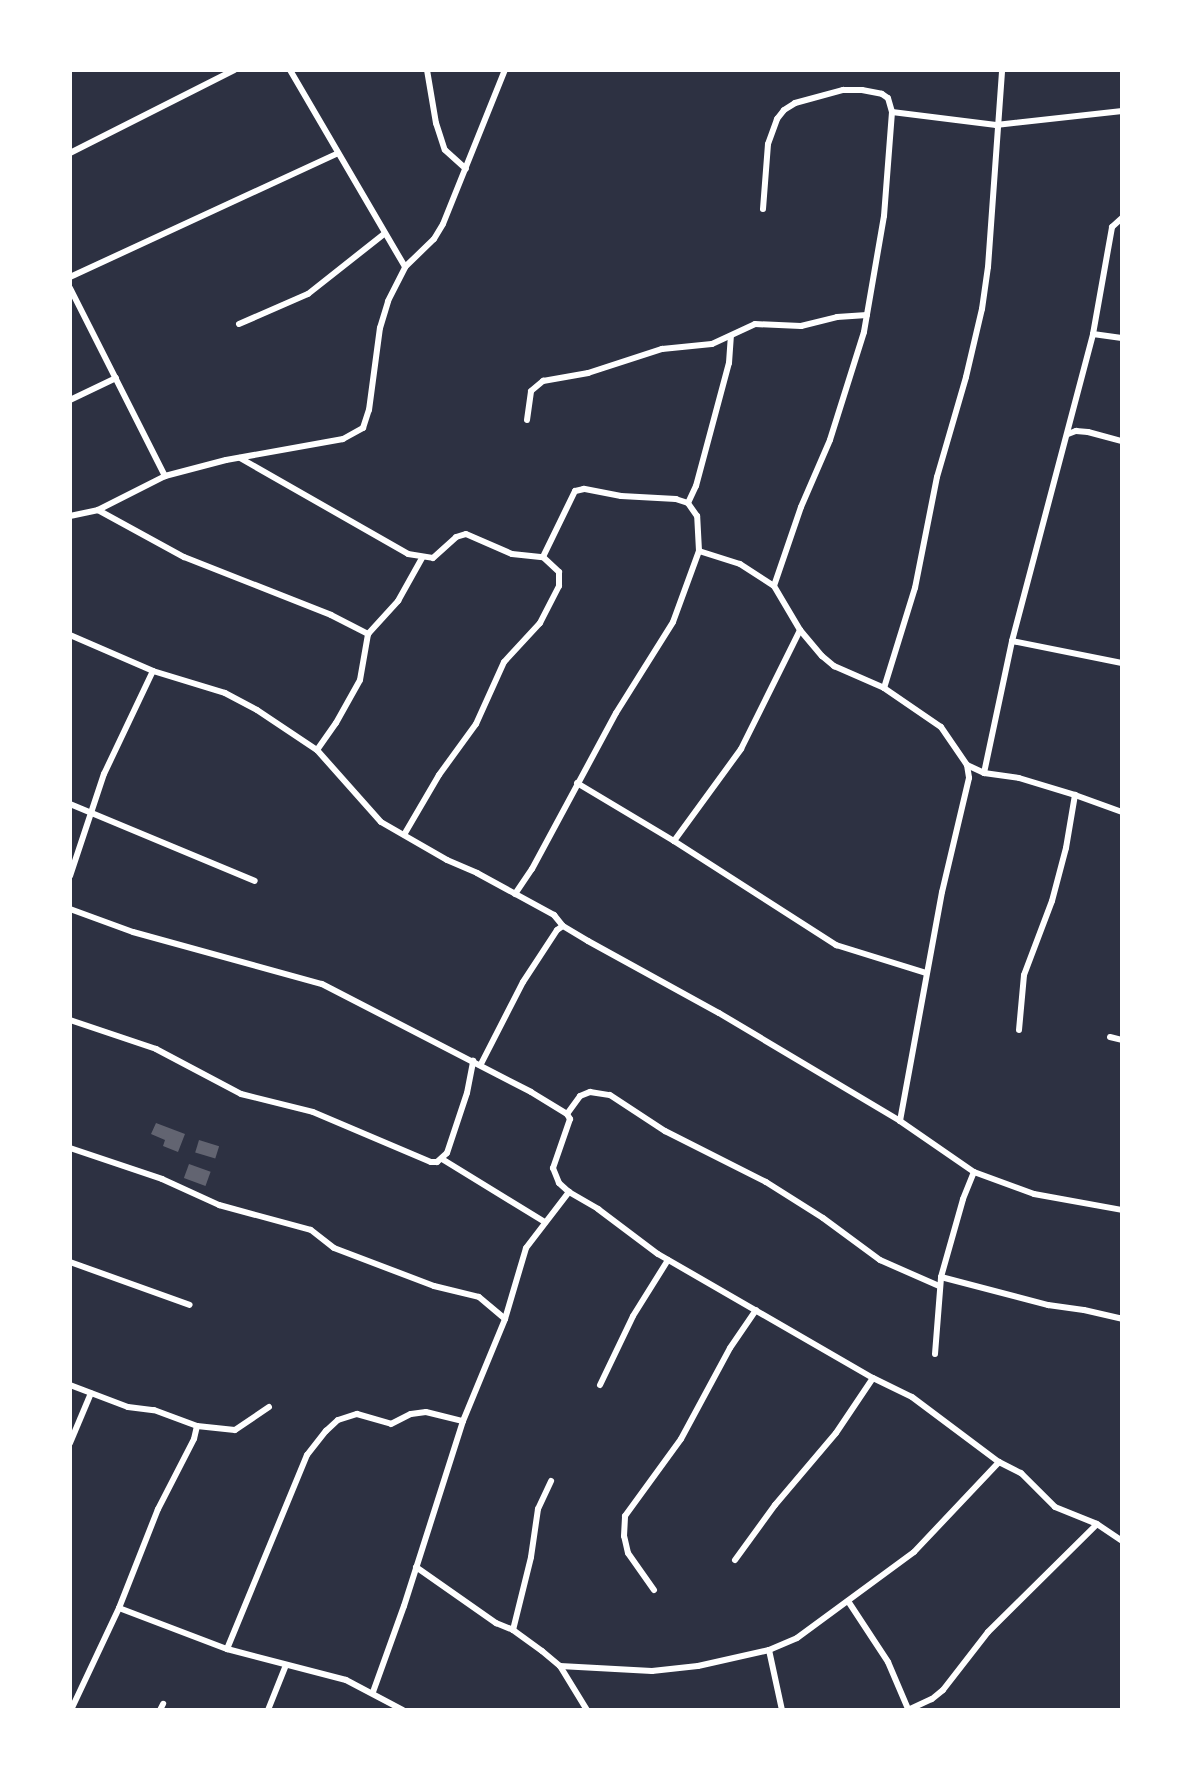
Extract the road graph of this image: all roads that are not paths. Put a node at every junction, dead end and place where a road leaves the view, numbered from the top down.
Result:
1 (234, 70) edge
2 (290, 70) edge
3 (427, 70) edge
4 (505, 70) edge
5 (1002, 70) edge
6 (1122, 111) edge
7 (892, 112) junction
8 (996, 125) junction
9 (70, 153) edge
10 (336, 154) junction
11 (466, 169) junction
12 (763, 209) dead end
13 (1122, 218) edge
14 (384, 234) junction
15 (405, 267) junction
16 (70, 277) edge
17 (70, 288) edge
18 (867, 315) junction
19 (239, 324) dead end
20 (1094, 334) junction
21 (730, 337) junction
22 (1122, 338) edge
23 (116, 378) junction
24 (70, 400) edge
25 (527, 420) dead end
26 (1068, 434) junction
27 (1122, 441) edge
28 (240, 458) junction
29 (165, 476) junction
30 (688, 503) junction
31 (98, 510) junction
32 (70, 516) edge
33 (699, 551) junction
34 (543, 557) junction
35 (422, 558) junction
36 (774, 586) junction
37 (800, 630) junction
38 (368, 634) junction
39 (70, 635) edge
40 (1012, 641) junction
41 (1122, 663) edge
42 (153, 671) junction
43 (885, 688) junction
44 (317, 750) junction
45 (968, 765) junction
46 (984, 773) junction
47 (577, 783) junction
48 (1075, 795) junction
49 (70, 804) edge
50 (92, 811) junction
51 (1122, 812) edge
52 (404, 835) junction
53 (674, 841) junction
54 (70, 876) edge
55 (255, 881) dead end
56 (514, 894) junction
57 (70, 909) edge
58 (563, 926) junction
59 (926, 973) junction
60 (70, 1020) edge
61 (1019, 1030) dead end
62 (1110, 1037) dead end
63 (1122, 1040) edge
64 (473, 1061) junction
65 (481, 1064) junction
66 (567, 1114) junction
67 (900, 1121) junction
68 (70, 1148) edge
69 (442, 1159) junction
70 (974, 1172) junction
71 (569, 1192) junction
72 (1122, 1210) edge
73 (545, 1222) junction
74 (668, 1260) junction
75 (70, 1262) edge
76 (941, 1276) junction
77 (939, 1286) junction
78 (190, 1305) dead end
79 (756, 1310) junction
80 (505, 1319) junction
81 (1122, 1319) edge
82 (935, 1354) dead end
83 (873, 1378) junction
84 (70, 1385) edge
85 (600, 1385) dead end
86 (91, 1393) junction
87 (269, 1407) dead end
88 (463, 1421) junction
89 (197, 1426) junction
90 (70, 1443) edge
91 (999, 1462) junction
92 (551, 1481) dead end
93 (1097, 1524) junction
94 (1122, 1541) edge
95 (735, 1560) dead end
96 (416, 1567) junction
97 (654, 1590) dead end
98 (848, 1601) junction
99 (118, 1608) junction
100 (513, 1630) junction
101 (227, 1649) junction
102 (769, 1650) junction
103 (286, 1665) junction
104 (560, 1666) junction
105 (373, 1692) junction
106 (922, 1708) edge
107 (908, 1709) edge
108 (71, 1710) edge
109 (268, 1710) edge
110 (403, 1710) edge
111 (587, 1710) edge
112 (782, 1710) edge

1 - 9 street
2 - 10 street
3 - 11 street
4 - 11 street
5 - 8 street
6 - 8 street
7 - 8 street
7 - 12 street
7 - 18 street
8 - 43 street
10 - 14 street
10 - 16 street
11 - 15 street
13 - 20 street
14 - 15 street
14 - 19 street
15 - 28 street
17 - 23 street
18 - 21 street
18 - 36 street
20 - 22 street
20 - 26 street
21 - 25 street
21 - 30 street
23 - 24 street
23 - 29 street
26 - 27 street
26 - 40 street
28 - 29 street
28 - 35 street
29 - 31 street
30 - 33 street
30 - 34 street
31 - 32 street
31 - 38 street
33 - 36 street
33 - 47 street
34 - 35 street
34 - 52 street
35 - 38 street
36 - 37 street
37 - 43 street
37 - 53 street
38 - 44 street
39 - 42 street
40 - 41 street
40 - 46 street
42 - 44 street
42 - 50 street
43 - 45 street
44 - 52 street
45 - 46 street
45 - 59 street
46 - 48 street
47 - 53 street
47 - 56 street
48 - 51 street
48 - 61 street
49 - 50 street
50 - 54 street
50 - 55 street
52 - 56 street
53 - 59 street
56 - 58 street
57 - 64 street
58 - 65 street
58 - 67 street
59 - 67 street
60 - 69 street
62 - 63 street
64 - 65 street
64 - 69 street
65 - 66 street
66 - 71 street
66 - 77 street
67 - 70 street
68 - 80 street
69 - 73 street
70 - 72 street
70 - 76 street
71 - 73 street
71 - 74 street
73 - 80 street
74 - 79 street
74 - 85 street
75 - 78 street
76 - 77 street
76 - 81 street
77 - 82 street
79 - 83 street
79 - 97 street
80 - 88 street
83 - 91 street
83 - 95 street
84 - 86 street
86 - 89 street
86 - 90 street
87 - 89 street
88 - 96 street
88 - 101 street
89 - 99 street
91 - 93 street
91 - 98 street
92 - 100 street
93 - 94 street
93 - 106 street
96 - 100 street
96 - 105 street
98 - 102 street
98 - 107 street
99 - 101 street
99 - 108 street
100 - 104 street
101 - 103 street
102 - 104 street
102 - 112 street
103 - 105 street
103 - 109 street
104 - 111 street
105 - 110 street
106 - 107 street

